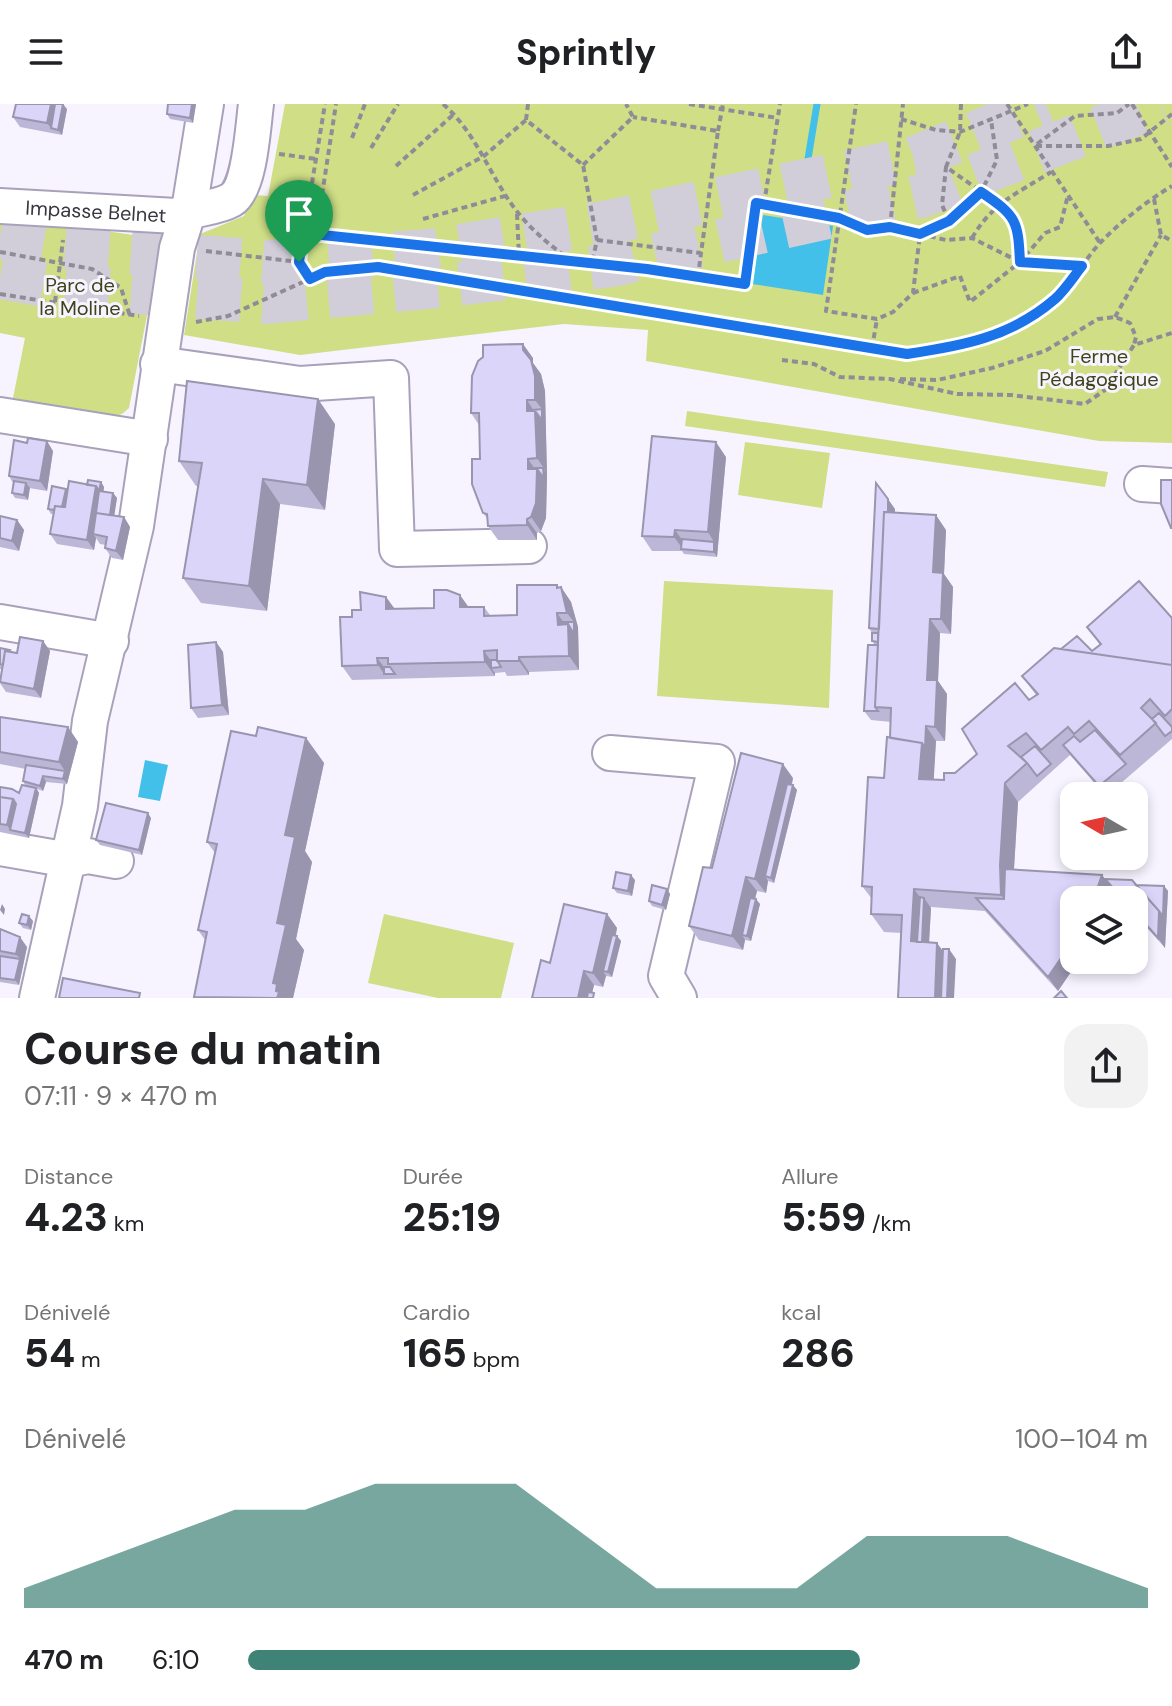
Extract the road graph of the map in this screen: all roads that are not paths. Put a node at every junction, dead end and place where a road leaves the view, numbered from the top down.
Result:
1 (206, 104) edge
2 (256, 104) edge
3 (0, 206) edge
4 (189, 210) junction
5 (158, 364) junction
6 (0, 415) edge
7 (150, 439) junction
8 (529, 546) dead end
9 (0, 622) edge
10 (111, 641) junction
11 (610, 753) dead end
12 (0, 848) edge
13 (69, 860) junction
14 (116, 861) dead end
15 (37, 998) edge
16 (679, 998) edge

1 - 4 street
2 - 4 street, Impasse Belnet
3 - 4 street, Impasse Belnet
4 - 5 street
5 - 7 street
5 - 8 street
6 - 7 street
7 - 10 street
9 - 10 street
10 - 13 street
11 - 16 street
12 - 13 street
13 - 14 street
13 - 15 street

